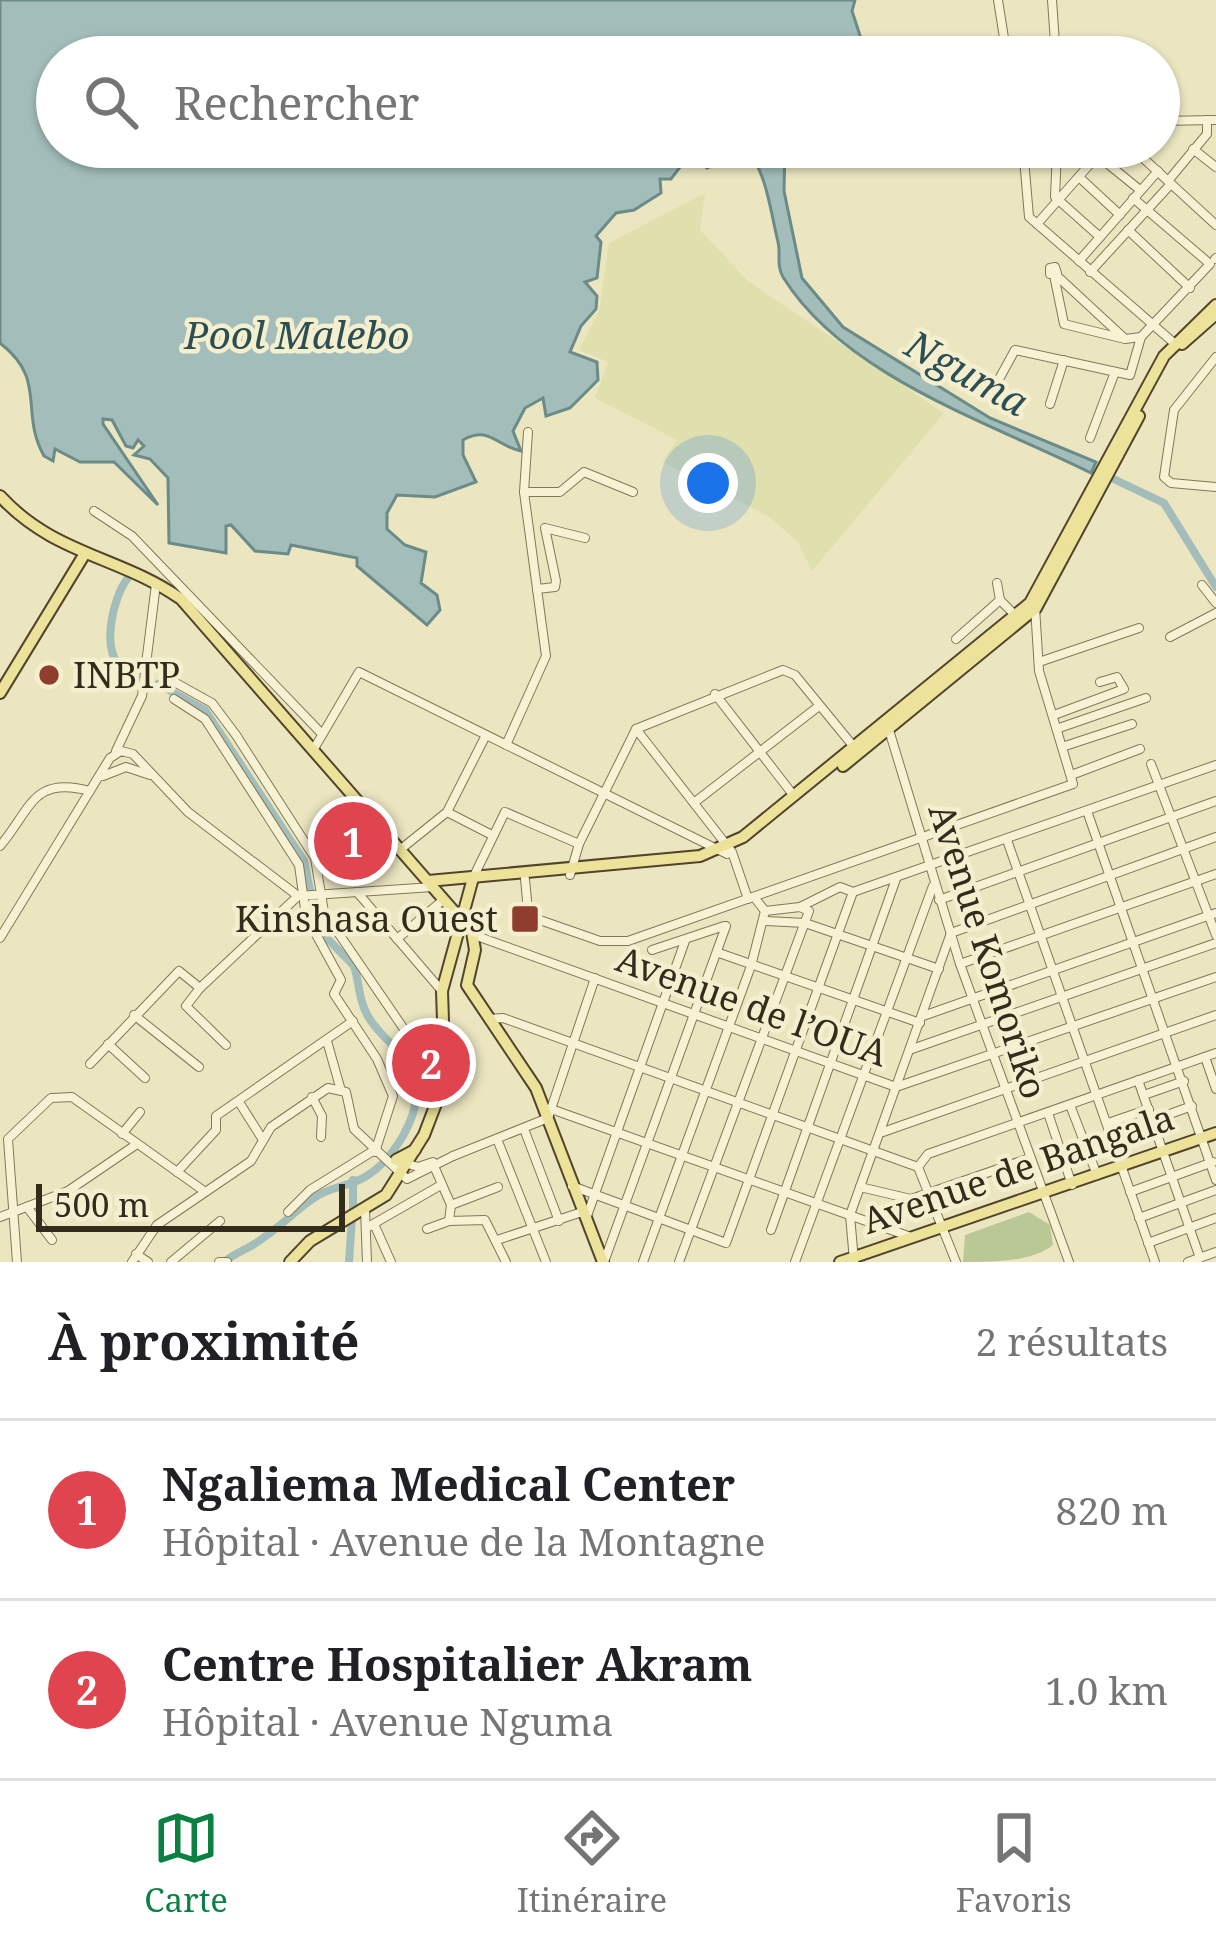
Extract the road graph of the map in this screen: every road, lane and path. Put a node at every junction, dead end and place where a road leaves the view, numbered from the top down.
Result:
1 (998, 0) edge
2 (1052, 0) edge
3 (1004, 36) edge
4 (1054, 36) edge
5 (1180, 123) edge
6 (1211, 125) edge
7 (1193, 149) junction
8 (1180, 167) edge
9 (1216, 167) edge
10 (1024, 168) edge
11 (1057, 168) edge
12 (1086, 168) edge
13 (1115, 168) edge
14 (1155, 168) edge
15 (1179, 168) edge
16 (1158, 171) junction
17 (1079, 177) junction
18 (1168, 184) junction
19 (1137, 194) junction
20 (1059, 200) junction
21 (1146, 209) junction
22 (1120, 215) junction
23 (1036, 224) junction
24 (1216, 225) edge
25 (1127, 230) junction
26 (1100, 237) junction
27 (1076, 258) junction
28 (1090, 272) junction
29 (1055, 273) junction
30 (1190, 287) junction
31 (1216, 304) edge
32 (1216, 314) edge
33 (1152, 325) junction
34 (1141, 337) junction
35 (1125, 340) junction
36 (1174, 343) junction
37 (1216, 357) edge
38 (1064, 360) junction
39 (1115, 372) junction
40 (998, 381) dead end
41 (1050, 404) dead end
42 (528, 432) dead end
43 (1090, 438) dead end
44 (1110, 459) junction
45 (1216, 488) edge
46 (524, 491) junction
47 (633, 492) dead end
48 (0, 496) edge
49 (94, 511) dead end
50 (585, 538) dead end
51 (83, 563) junction
52 (997, 583) dead end
53 (156, 584) junction
54 (1202, 586) dead end
55 (537, 589) junction
56 (1000, 600) junction
57 (1216, 603) edge
58 (1033, 605) junction
59 (1216, 613) edge
60 (1016, 617) junction
61 (1139, 628) dead end
62 (1169, 637) dead end
63 (956, 639) dead end
64 (1038, 662) junction
65 (167, 678) dead end
66 (1100, 682) dead end
67 (0, 693) edge
68 (715, 694) junction
69 (1147, 698) dead end
70 (174, 699) dead end
71 (819, 706) junction
72 (1054, 715) junction
73 (1132, 724) dead end
74 (887, 727) junction
75 (1059, 728) junction
76 (636, 729) junction
77 (322, 734) junction
78 (486, 735) junction
79 (124, 737) junction
80 (506, 745) junction
81 (1065, 746) junction
82 (315, 747) junction
83 (855, 748) junction
84 (1140, 749) dead end
85 (115, 753) junction
86 (760, 753) junction
87 (133, 754) junction
88 (1151, 764) dead end
89 (1216, 765) edge
90 (1075, 777) junction
91 (156, 779) junction
92 (1162, 784) junction
93 (92, 788) junction
94 (604, 792) junction
95 (794, 796) junction
96 (694, 802) junction
97 (1216, 802) edge
98 (1087, 811) junction
99 (447, 812) junction
100 (1173, 817) junction
101 (490, 834) junction
102 (1216, 837) edge
103 (921, 839) junction
104 (1007, 840) junction
105 (578, 844) junction
106 (1098, 844) junction
107 (0, 846) edge
108 (1185, 848) junction
109 (401, 849) junction
110 (727, 851) junction
111 (928, 867) junction
112 (569, 872) junction
113 (1018, 874) junction
114 (1216, 874) edge
115 (1109, 876) junction
116 (896, 878) junction
117 (525, 879) junction
118 (472, 880) junction
119 (1197, 881) junction
120 (431, 884) junction
121 (934, 885) junction
122 (357, 892) junction
123 (853, 892) junction
124 (309, 896) junction
125 (751, 898) junction
126 (443, 900) junction
127 (940, 901) junction
128 (1030, 904) junction
129 (1121, 907) junction
130 (804, 909) junction
131 (1212, 914) edge
132 (766, 916) junction
133 (463, 923) junction
134 (805, 923) junction
135 (951, 933) junction
136 (474, 934) junction
137 (1041, 935) junction
138 (839, 936) junction
139 (0, 938) edge
140 (397, 939) junction
141 (1216, 939) edge
142 (685, 940) junction
143 (1133, 942) junction
144 (873, 947) junction
145 (652, 950) dead end
146 (719, 953) junction
147 (904, 958) junction
148 (960, 964) junction
149 (752, 966) junction
150 (939, 969) junction
151 (1143, 969) junction
152 (1053, 971) junction
153 (595, 977) junction
154 (784, 977) junction
155 (1216, 977) edge
156 (200, 988) junction
157 (819, 990) junction
158 (442, 991) junction
159 (1063, 998) junction
160 (973, 999) junction
161 (1154, 999) junction
162 (661, 1000) junction
163 (853, 1001) junction
164 (885, 1012) junction
165 (697, 1013) junction
166 (134, 1015) junction
167 (1216, 1016) edge
168 (490, 1019) junction
169 (921, 1020) junction
170 (353, 1022) junction
171 (730, 1025) junction
172 (983, 1027) junction
173 (1073, 1028) junction
174 (1166, 1034) junction
175 (408, 1035) dead end
176 (763, 1037) junction
177 (327, 1041) junction
178 (571, 1043) junction
179 (108, 1044) junction
180 (226, 1045) dead end
181 (796, 1049) junction
182 (910, 1049) junction
183 (1211, 1055) edge
184 (993, 1056) junction
185 (830, 1062) junction
186 (1085, 1062) junction
187 (90, 1064) dead end
188 (200, 1066) dead end
189 (1179, 1066) junction
190 (639, 1067) junction
191 (862, 1075) junction
192 (145, 1078) dead end
193 (671, 1080) junction
194 (1138, 1080) junction
195 (1184, 1081) junction
196 (340, 1088) junction
197 (896, 1088) junction
198 (1005, 1089) junction
199 (1216, 1089) edge
200 (704, 1091) junction
201 (1144, 1095) junction
202 (1098, 1096) junction
203 (312, 1097) junction
204 (238, 1102) junction
205 (738, 1103) junction
206 (1070, 1105) junction
207 (1192, 1106) junction
208 (1149, 1108) junction
209 (140, 1112) dead end
210 (1048, 1113) junction
211 (549, 1114) junction
212 (773, 1116) junction
213 (1154, 1121) junction
214 (1108, 1123) junction
215 (1017, 1124) junction
216 (805, 1127) junction
217 (524, 1129) junction
218 (616, 1132) junction
219 (881, 1132) junction
220 (1216, 1133) edge
221 (122, 1134) junction
222 (321, 1137) dead end
223 (1113, 1137) junction
224 (1203, 1138) junction
225 (497, 1139) junction
226 (840, 1140) junction
227 (264, 1141) junction
228 (137, 1144) junction
229 (648, 1144) junction
230 (417, 1148) junction
231 (1163, 1150) junction
232 (375, 1152) junction
233 (874, 1152) junction
234 (680, 1155) junction
235 (453, 1156) junction
236 (1030, 1158) junction
237 (393, 1160) junction
238 (1214, 1162) edge
239 (434, 1166) junction
240 (1122, 1166) junction
241 (715, 1167) junction
242 (918, 1167) junction
243 (177, 1172) junction
244 (407, 1174) junction
245 (1172, 1176) junction
246 (1097, 1177) junction
247 (748, 1179) junction
248 (1216, 1180) edge
249 (441, 1185) junction
250 (1072, 1185) junction
251 (572, 1186) junction
252 (498, 1187) dead end
253 (860, 1187) junction
254 (204, 1190) junction
255 (1045, 1190) junction
256 (1216, 1190) edge
257 (390, 1191) junction
258 (783, 1191) junction
259 (1130, 1192) junction
260 (933, 1193) junction
261 (595, 1194) junction
262 (1179, 1203) junction
263 (817, 1204) junction
264 (451, 1205) junction
265 (27, 1207) junction
266 (626, 1207) junction
267 (365, 1209) junction
268 (288, 1212) dead end
269 (5, 1215) edge
270 (584, 1215) junction
271 (850, 1215) junction
272 (1216, 1217) edge
273 (1139, 1218) junction
274 (658, 1219) junction
275 (220, 1221) dead end
276 (449, 1221) junction
277 (559, 1221) junction
278 (943, 1225) junction
279 (371, 1226) junction
280 (1189, 1227) junction
281 (427, 1229) dead end
282 (534, 1229) junction
283 (690, 1230) junction
284 (771, 1230) dead end
285 (911, 1237) junction
286 (52, 1240) dead end
287 (496, 1240) junction
288 (1148, 1243) junction
289 (1216, 1252) edge
290 (134, 1258) edge
291 (1200, 1258) junction
292 (849, 1261) edge
293 (17, 1262) edge
294 (148, 1262) edge
295 (171, 1262) edge
296 (290, 1262) edge
297 (368, 1262) edge
298 (391, 1262) edge
299 (506, 1262) edge
300 (546, 1262) edge
301 (603, 1262) edge
302 (643, 1262) edge
303 (679, 1262) edge
304 (795, 1262) edge
305 (956, 1262) edge
306 (1069, 1262) edge
307 (1155, 1262) edge
308 (1188, 1262) edge

1 - 3 street
2 - 4 street
5 - 6 street
6 - 7 street
7 - 8 street
7 - 9 street
10 - 23 street
11 - 20 street
12 - 17 street
13 - 19 street
14 - 16 street
15 - 18 street
16 - 18 street
16 - 19 street
17 - 20 street
17 - 22 street
18 - 21 street
18 - 24 street
19 - 21 street
19 - 22 street
20 - 23 street
20 - 26 street
21 - 25 street
21 - 30 street
22 - 26 street
23 - 27 street
25 - 28 street
25 - 30 street
26 - 27 street
27 - 28 street
27 - 29 street
28 - 33 street
29 - 35 street
29 - 35 street
30 - 33 street
31 - 36 main road
32 - 44 main road
33 - 34 street
33 - 36 street
34 - 35 street
34 - 39 street
36 - 44 main road
37 - 45 street
38 - 39 street
38 - 40 street
38 - 41 street
39 - 43 street
42 - 46 street
44 - 58 main road
46 - 47 street
46 - 55 street
48 - 51 main road
49 - 77 street
50 - 55 street
51 - 53 main road
51 - 67 main road
52 - 56 street
53 - 79 street
53 - 82 main road
54 - 57 street
55 - 80 street
56 - 60 street
56 - 63 street
58 - 60 main road
58 - 64 street
58 - 74 main road
59 - 62 street
60 - 74 main road
61 - 64 street
64 - 72 street
65 - 124 street
66 - 72 street
68 - 71 street
68 - 76 street
68 - 86 street
69 - 75 street
70 - 124 street
71 - 83 street
71 - 86 street
72 - 75 street
73 - 81 street
74 - 83 main road
74 - 103 street, Avenue Komoriko
74 - 110 main road
75 - 81 street
76 - 94 street
76 - 96 street
77 - 78 street
77 - 82 street
78 - 80 street
78 - 99 street
79 - 85 street
79 - 87 street
80 - 94 street
81 - 90 street
82 - 109 main road
83 - 95 main road
84 - 90 street
85 - 87 street
85 - 93 street
86 - 95 street
86 - 96 street
87 - 91 street
88 - 92 street
89 - 92 street
90 - 103 street
91 - 93 street
91 - 124 street
92 - 98 street
92 - 100 street
93 - 107 street
93 - 139 street
94 - 105 street
94 - 110 street
95 - 110 main road
96 - 110 street
97 - 100 street
98 - 104 street
98 - 106 street
99 - 101 street
99 - 109 street
100 - 106 street
100 - 108 street
101 - 105 street
101 - 118 street
102 - 108 street
103 - 111 street, Avenue Komoriko
103 - 125 street
104 - 111 street
104 - 113 street
105 - 112 street
106 - 113 street
106 - 115 street
108 - 115 street
108 - 119 street
109 - 120 main road
110 - 112 main road
110 - 125 street
111 - 116 street
111 - 121 street, Avenue Komoriko
112 - 117 main road
112 - 118 main road
113 - 127 street
113 - 128 street
114 - 119 street
115 - 128 street
115 - 129 street
116 - 123 street
116 - 144 street
117 - 118 main road
117 - 125 street
118 - 120 main road
118 - 133 main road
119 - 129 street
119 - 131 street
120 - 122 street
120 - 126 main road
121 - 127 street, Avenue Komoriko
121 - 147 street
122 - 124 street
122 - 140 street
123 - 130 street
123 - 138 street
124 - 156 street
124 - 170 street
124 - 175 street
125 - 132 street
126 - 133 main road
126 - 140 street
127 - 135 street, Avenue Komoriko
128 - 135 street
128 - 137 street
129 - 137 street
129 - 143 street
130 - 132 street
130 - 134 street
131 - 141 street
131 - 143 street
132 - 134 street
132 - 149 street
133 - 136 main road
133 - 158 main road
134 - 138 street
134 - 154 street
135 - 148 street, Avenue Komoriko
135 - 150 street
136 - 153 street, Avenue de l’OUA
136 - 168 main road
137 - 148 street
137 - 152 street
138 - 144 street
138 - 157 street
140 - 158 street
141 - 151 street
142 - 145 street
142 - 146 street
142 - 162 street
143 - 151 street
143 - 152 street
144 - 147 street
144 - 163 street
146 - 149 street
146 - 165 street
147 - 150 street
147 - 164 street
148 - 160 street, Avenue Komoriko
149 - 154 street
149 - 171 street
150 - 169 street
151 - 159 street
151 - 161 street
152 - 159 street
152 - 160 street
153 - 162 street, Avenue de l’OUA
153 - 178 street
154 - 157 street
154 - 176 street
155 - 161 street, Avenue de l’OUA
156 - 166 street
156 - 180 street
157 - 163 street
157 - 181 street
158 - 230 main road
159 - 172 street
159 - 173 street
160 - 169 street
160 - 172 street, Avenue Komoriko
161 - 173 street, Avenue de l’OUA
161 - 174 street
162 - 165 street, Avenue de l’OUA
162 - 190 street
163 - 164 street
163 - 185 street
164 - 169 street
164 - 191 street
165 - 171 street, Avenue de l’OUA
165 - 193 street
166 - 179 street
166 - 188 street
167 - 174 street
168 - 178 street
168 - 211 main road
169 - 182 street
170 - 177 street
170 - 232 street
171 - 176 street, Avenue de l’OUA
171 - 200 street
172 - 182 street
172 - 184 street, Avenue Komoriko
173 - 184 street, Avenue de l’OUA
173 - 186 street
174 - 186 street
174 - 189 street
176 - 181 street, Avenue de l’OUA
176 - 205 street
177 - 196 street
177 - 204 street
178 - 190 street
178 - 211 street
179 - 187 street
179 - 192 street
181 - 185 street, Avenue de l’OUA
181 - 212 street
182 - 197 street
183 - 189 street
183 - 199 street
184 - 197 street, Avenue de l’OUA
184 - 198 street, Avenue Komoriko
185 - 191 street, Avenue de l’OUA
185 - 216 street
186 - 198 street
186 - 202 street
189 - 194 street
189 - 195 street
190 - 193 street
190 - 218 street
191 - 197 street, Avenue de l’OUA
191 - 226 street
193 - 200 street
193 - 229 street
194 - 201 street
194 - 202 street
195 - 201 street
195 - 207 street
196 - 203 street
196 - 232 street
197 - 219 street
198 - 215 street, Avenue Komoriko
198 - 219 street
200 - 205 street
200 - 234 street
201 - 208 street
202 - 206 street
202 - 214 street
203 - 222 street
203 - 227 street
204 - 227 street
204 - 243 street
205 - 212 street
205 - 241 street
206 - 210 street
206 - 246 street
207 - 213 street
207 - 224 street
208 - 213 street
208 - 214 street
209 - 221 street
210 - 215 street
210 - 250 street
211 - 217 street
211 - 218 street
211 - 251 main road
212 - 216 street
212 - 247 street
213 - 223 street
213 - 231 street
214 - 223 street
215 - 236 street, Avenue Komoriko
215 - 242 street
216 - 226 street
216 - 258 street
217 - 225 street
217 - 277 street
218 - 229 street
218 - 261 street
219 - 233 street
220 - 224 main road, Avenue de Bangala
221 - 228 street
221 - 269 street
223 - 240 street
224 - 231 main road, Avenue de Bangala
224 - 238 street
225 - 235 street
225 - 282 street
226 - 233 street
226 - 263 street
227 - 254 street
228 - 243 street
228 - 265 street
229 - 234 street
229 - 266 street
230 - 237 main road
230 - 244 main road
231 - 240 main road, Avenue de Bangala
231 - 245 street
232 - 237 street
232 - 268 street
233 - 242 street
233 - 253 street
234 - 241 street
234 - 274 street
235 - 239 street
235 - 244 street
236 - 255 street, Avenue Komoriko
236 - 260 street
237 - 244 street
237 - 257 main road
238 - 245 street
238 - 248 street
239 - 244 street
239 - 249 street
240 - 246 main road, Avenue de Bangala
240 - 259 street
241 - 247 street
241 - 283 street
242 - 260 street
243 - 254 street
244 - 257 main road
245 - 259 street
245 - 262 street
246 - 250 main road, Avenue de Bangala
247 - 258 street
247 - 283 street
249 - 264 street
249 - 279 street
250 - 255 main road, Avenue de Bangala
251 - 261 street
251 - 270 main road
252 - 264 street
253 - 260 street
253 - 271 street
254 - 290 street
255 - 278 main road, Avenue de Bangala
255 - 306 street, Avenue Komoriko
256 - 262 street
257 - 267 main road
258 - 263 street
258 - 284 street
259 - 273 street
260 - 278 street
261 - 266 street
261 - 270 street
262 - 273 street
262 - 280 street
263 - 271 street
263 - 304 street
264 - 276 street
265 - 269 street
265 - 286 street
266 - 274 street
266 - 301 street
267 - 279 street
267 - 296 main road
269 - 293 street
270 - 277 street
270 - 301 main road
271 - 285 street
271 - 292 street
272 - 280 street
273 - 288 street
274 - 283 street
274 - 302 street
275 - 295 street
276 - 281 street
276 - 287 street
277 - 282 street
278 - 285 main road, Avenue de Bangala
278 - 305 street
279 - 297 street
279 - 298 street
280 - 288 street
280 - 291 street
282 - 287 street
282 - 300 street
283 - 303 street
285 - 292 main road, Avenue de Bangala
287 - 299 street
288 - 307 street
289 - 291 street
290 - 294 street
291 - 308 street

